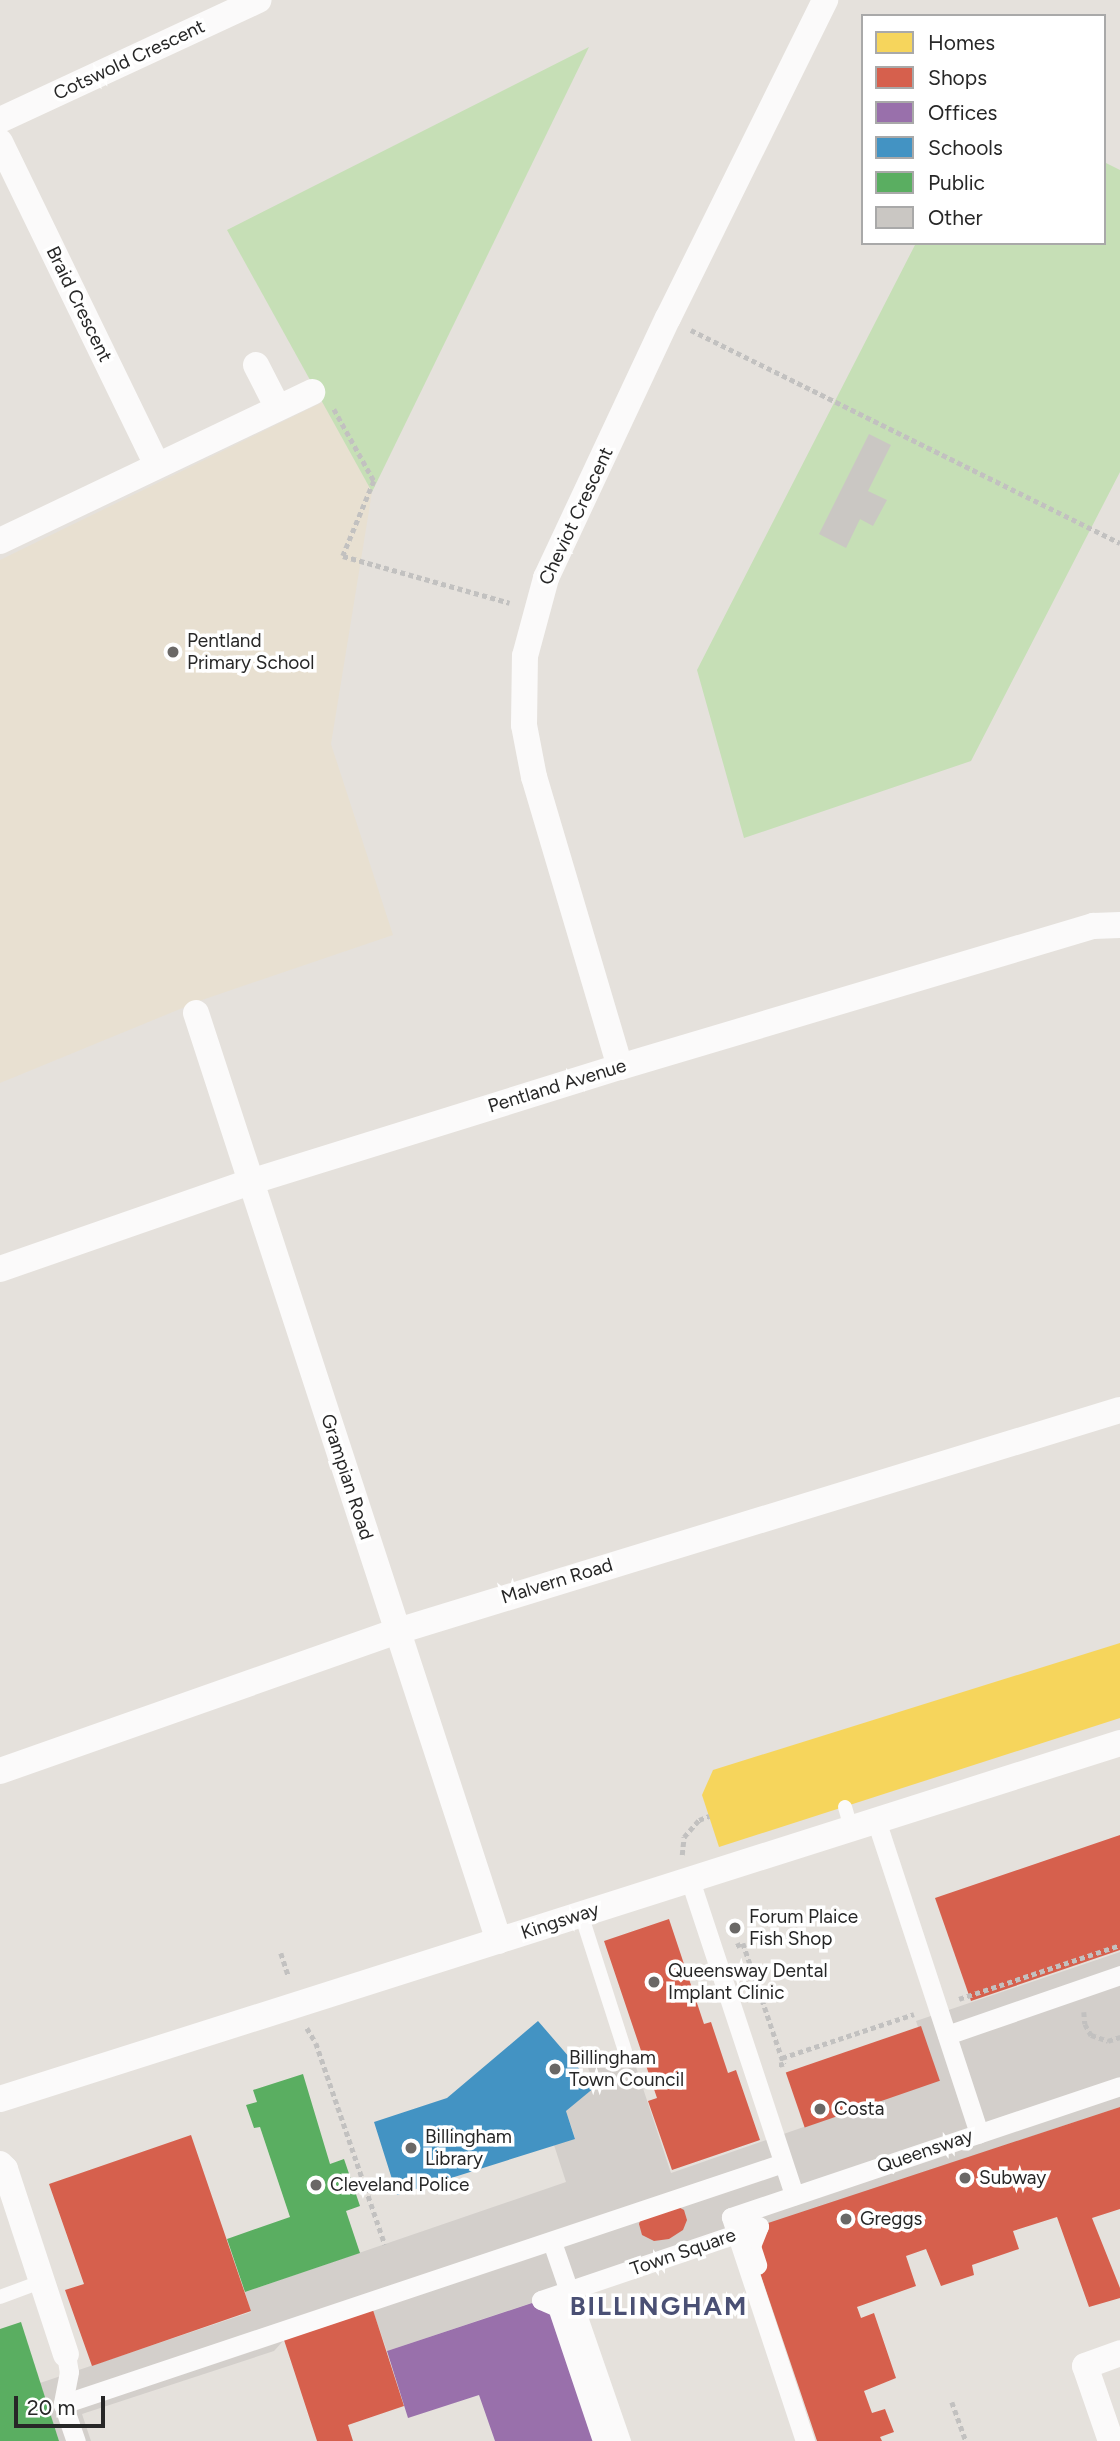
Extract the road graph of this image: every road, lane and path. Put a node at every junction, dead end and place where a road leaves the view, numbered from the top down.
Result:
1 (259, 0) edge
2 (825, 0) edge
3 (0, 120) edge
4 (0, 142) edge
5 (668, 318) junction
6 (256, 365) dead end
7 (312, 392) joint
8 (278, 408) junction
9 (157, 466) junction
10 (0, 541) edge
11 (1120, 543) edge
12 (535, 610) junction
13 (1119, 920) edge
14 (196, 1013) dead end
15 (620, 1067) junction
16 (250, 1182) junction
17 (0, 1269) edge
18 (1120, 1410) edge
19 (398, 1631) junction
20 (1120, 1743) edge
21 (0, 1771) edge
22 (857, 1819) junction
23 (690, 1880) junction
24 (581, 1914) junction
25 (499, 1941) junction
26 (743, 1944) dead end
27 (1120, 1945) edge
28 (281, 1953) dead end
29 (1120, 1975) edge
30 (298, 2003) junction
31 (947, 2003) dead end
32 (1086, 2006) dead end
33 (922, 2012) dead end
34 (947, 2035) junction
35 (1120, 2037) edge
36 (625, 2051) dead end
37 (1120, 2086) edge
38 (0, 2099) edge
39 (979, 2133) junction
40 (783, 2163) junction
41 (0, 2164) edge
42 (794, 2195) junction
43 (734, 2225) junction
44 (552, 2242) junction
45 (385, 2244) dead end
46 (43, 2281) junction
47 (569, 2290) junction
48 (0, 2297) edge
49 (1120, 2353) edge
50 (66, 2354) joint
51 (952, 2402) dead end
52 (63, 2404) junction
53 (76, 2441) edge
54 (601, 2441) edge
55 (621, 2441) edge
56 (804, 2441) edge
57 (817, 2441) edge
58 (966, 2441) edge
59 (1111, 2441) edge

1 - 3 street, Cotswold Crescent
2 - 5 street, Cheviot Crescent
4 - 9 street, Braid Crescent
5 - 11 path
5 - 12 street, Cheviot Crescent
6 - 8 street
7 - 8 street
7 - 12 path
8 - 9 street
9 - 10 street
12 - 15 street, Cheviot Crescent
13 - 15 street, Pentland Avenue
14 - 16 street, Grampian Road
15 - 16 street, Pentland Avenue
16 - 17 street, Pentland Avenue
16 - 19 street, Grampian Road
18 - 19 street, Malvern Road
19 - 21 street, Malvern Road
19 - 25 street, Grampian Road
20 - 22 street, Kingsway
22 - 23 street, Kingsway
22 - 34 street
23 - 24 street, Kingsway
23 - 40 street
24 - 25 street, Kingsway
24 - 36 lane
25 - 30 street, Kingsway
26 - 33 path
27 - 31 path
28 - 30 path
29 - 34 street
30 - 38 street, Kingsway
30 - 45 path
32 - 35 path
34 - 39 street
37 - 39 street, Queensway
39 - 42 street, Queensway
40 - 42 street
40 - 44 street
41 - 46 street
42 - 43 street, Queensway
43 - 47 street, Town Square
43 - 56 street
43 - 57 street, Town Square
44 - 47 street
44 - 52 street
46 - 48 lane
46 - 50 street
47 - 54 street, Town Square
47 - 55 street
49 - 59 street
50 - 52 street
51 - 58 path
52 - 53 street

